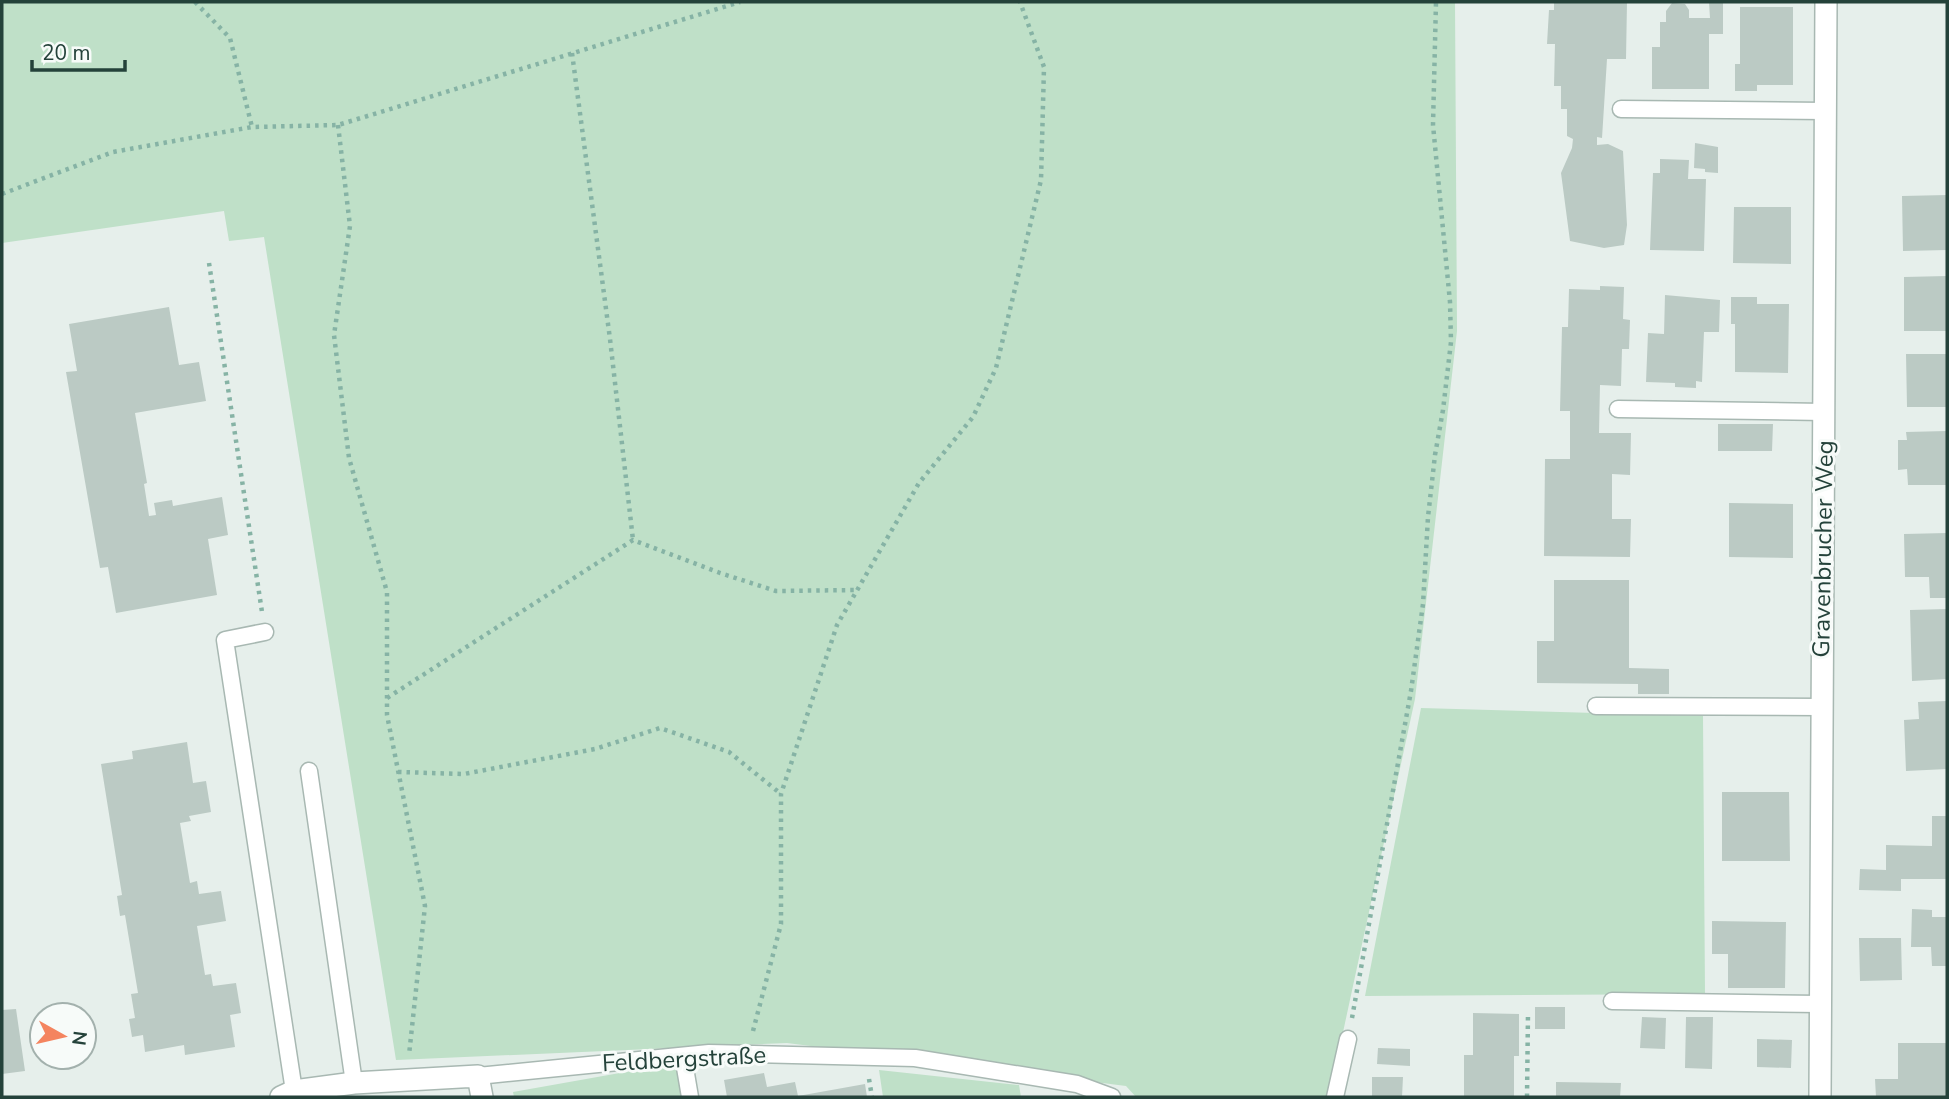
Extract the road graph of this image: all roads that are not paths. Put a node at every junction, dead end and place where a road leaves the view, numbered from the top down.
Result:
1 (1826, 2) edge
2 (1621, 109) dead end
3 (1825, 111) junction
4 (1618, 409) dead end
5 (1824, 412) junction
6 (265, 632) road end
7 (1596, 706) dead end
8 (1821, 707) junction
9 (309, 771) dead end
10 (1612, 1001) dead end
11 (1820, 1004) junction
12 (1348, 1039) road end
13 (683, 1055) junction
14 (354, 1083) junction
15 (480, 1087) edge
16 (288, 1094) edge
17 (690, 1097) edge
18 (1112, 1097) edge
19 (1335, 1097) edge
20 (1820, 1097) edge

1 - 3 street, Gravenbrucher Weg
2 - 3 lane
3 - 5 street, Gravenbrucher Weg
4 - 5 lane
5 - 8 street, Gravenbrucher Weg
6 - 16 lane, Feldbergstraße
7 - 8 lane
8 - 11 street, Gravenbrucher Weg
9 - 14 lane
10 - 11 lane
11 - 20 street, Gravenbrucher Weg
12 - 19 lane
13 - 15 lane, Feldbergstraße
13 - 17 lane
13 - 18 lane, Feldbergstraße
14 - 15 street, Feldbergstraße
14 - 16 street, Feldbergstraße

